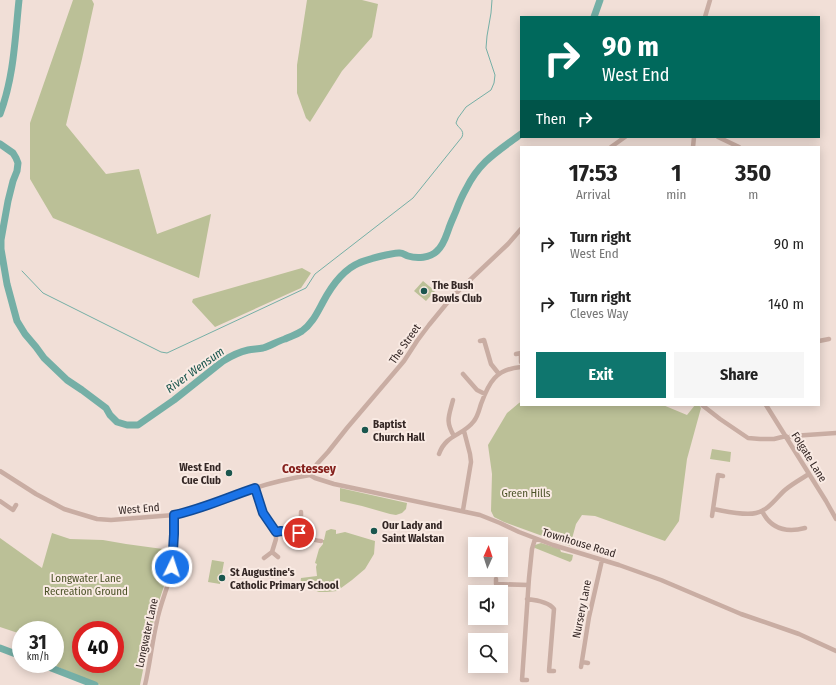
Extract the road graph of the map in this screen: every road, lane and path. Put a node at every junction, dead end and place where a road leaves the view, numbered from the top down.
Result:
1 (710, 0) edge
2 (705, 16) edge
3 (624, 138) edge
4 (720, 138) edge
5 (613, 146) edge
6 (735, 146) edge
7 (520, 230) edge
8 (829, 339) dead end
9 (484, 340) dead end
10 (820, 341) edge
11 (520, 367) edge
12 (499, 374) junction
13 (471, 375) dead end
14 (485, 394) junction
15 (451, 403) dead end
16 (703, 406) edge
17 (767, 406) edge
18 (464, 431) junction
19 (836, 433) edge
20 (454, 436) junction
21 (786, 437) junction
22 (439, 454) dead end
23 (0, 471) edge
24 (809, 474) junction
25 (310, 475) junction
26 (718, 475) dead end
27 (255, 488) junction
28 (0, 501) edge
29 (16, 505) dead end
30 (713, 509) junction
31 (462, 510) junction
32 (762, 511) junction
33 (174, 515) junction
34 (303, 516) dead end
35 (712, 516) dead end
36 (836, 519) edge
37 (805, 528) dead end
38 (799, 529) junction
39 (276, 532) junction
40 (299, 533) junction
41 (800, 535) dead end
42 (535, 539) junction
43 (319, 543) dead end
44 (272, 552) junction
45 (278, 557) dead end
46 (264, 558) dead end
47 (602, 560) junction
48 (496, 583) dead end
49 (528, 585) junction
50 (527, 599) junction
51 (836, 651) edge
52 (588, 663) dead end
53 (554, 671) dead end
54 (522, 680) dead end
55 (145, 685) edge

1 - 2 street
3 - 5 street
4 - 6 street
7 - 25 street, The Street
8 - 10 street
9 - 12 street
11 - 12 street
12 - 14 street
13 - 14 street
14 - 18 street
15 - 20 street
16 - 21 street
17 - 21 street, Folgate Lane
18 - 20 street
18 - 31 street
19 - 21 street
20 - 22 street
21 - 24 street, Folgate Lane
23 - 33 street, West End
24 - 32 street
24 - 36 street, Folgate Lane
25 - 27 street, West End
25 - 31 street, Townhouse Road
26 - 30 street
27 - 33 street, West End
27 - 39 street
28 - 29 street
30 - 32 street
30 - 35 street
31 - 42 street, Townhouse Road
32 - 38 street
33 - 55 street, Longwater Lane
34 - 40 street
37 - 38 street
38 - 41 street
39 - 40 street
39 - 44 street
40 - 43 street
42 - 47 street, Townhouse Road
42 - 49 street
44 - 45 street
44 - 46 street
47 - 51 street, Townhouse Road
47 - 52 street, Nursery Lane
48 - 49 street
49 - 50 street
50 - 53 street
50 - 54 street

